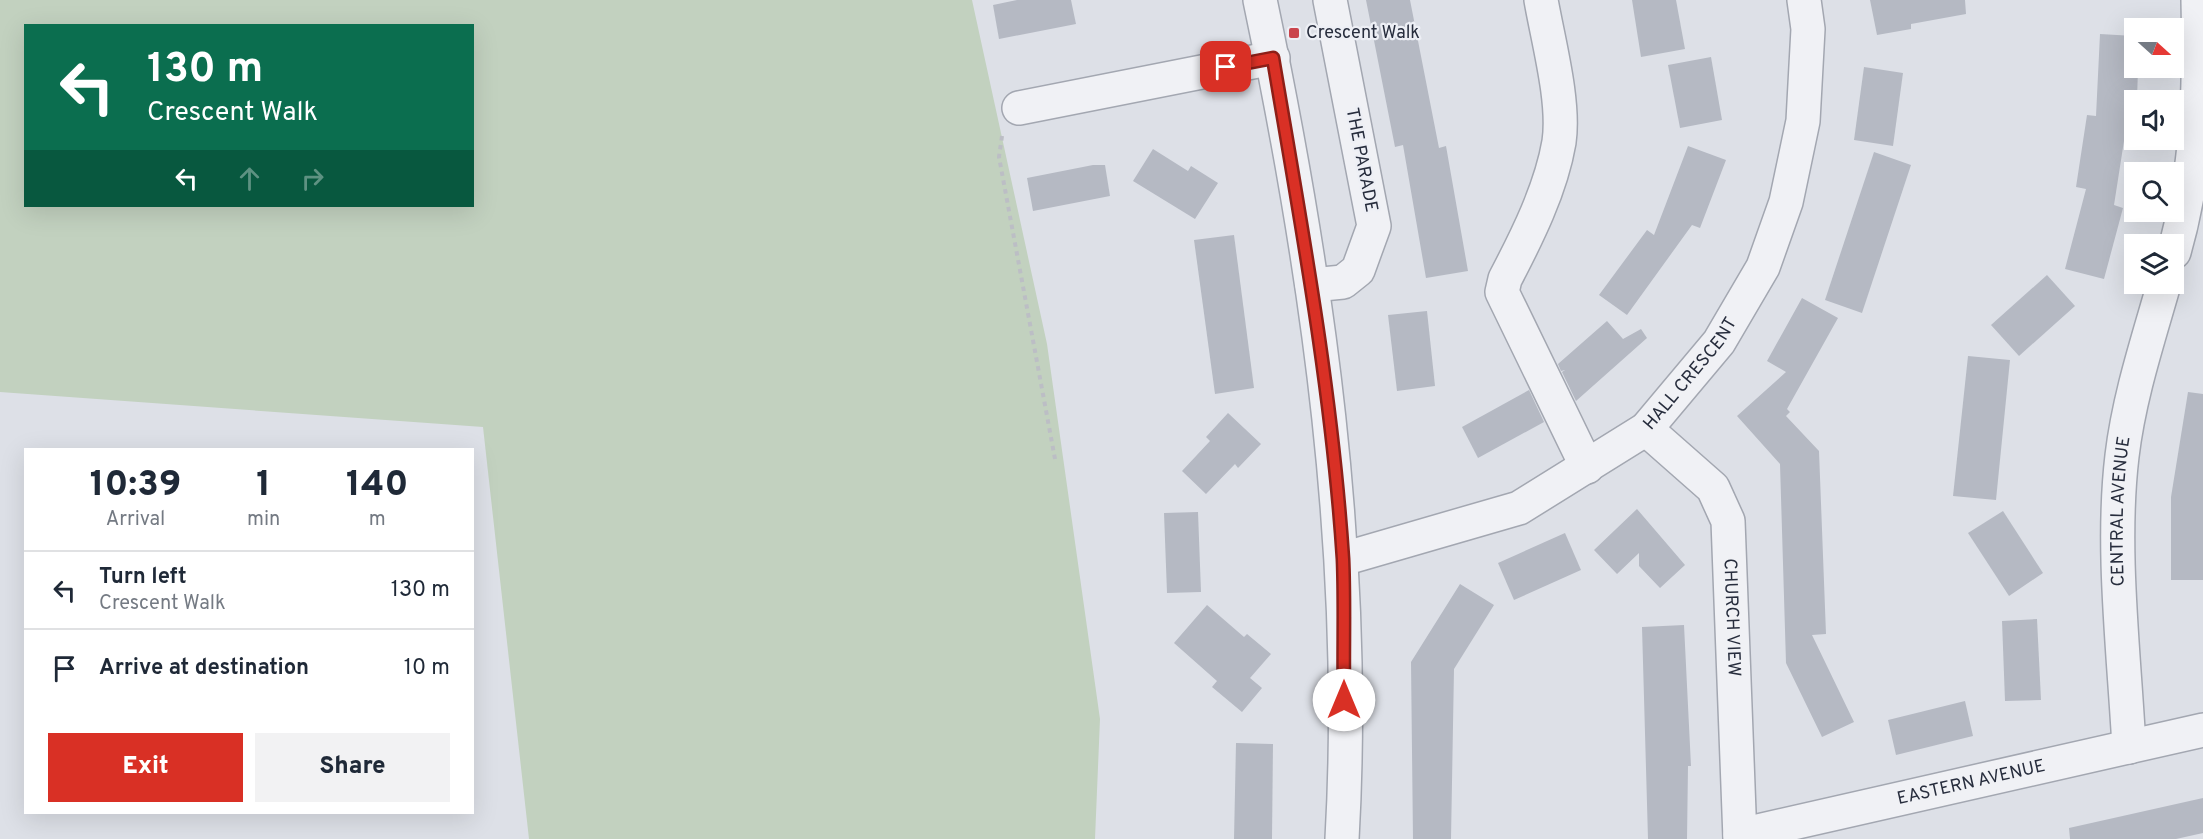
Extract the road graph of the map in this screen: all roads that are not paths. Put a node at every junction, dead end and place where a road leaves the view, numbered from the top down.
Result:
1 (1260, 0) edge
2 (1330, 0) edge
3 (1541, 0) edge
4 (1804, 0) edge
5 (2198, 0) edge
6 (1273, 58) junction
7 (1019, 108) road end
8 (2196, 180) edge
9 (2180, 234) edge
10 (1312, 285) junction
11 (2161, 294) edge
12 (1646, 429) junction
13 (1587, 467) junction
14 (1343, 560) junction
15 (2203, 730) edge
16 (2129, 747) junction
17 (1740, 837) edge
18 (1342, 839) edge

1 - 6 street
2 - 10 street, THE PARADE
3 - 13 street
4 - 12 street, HALL CRESCENT
5 - 8 street
6 - 7 street
6 - 10 street
8 - 9 street
10 - 14 street
11 - 16 street, CENTRAL AVENUE
12 - 13 street, HALL CRESCENT
12 - 17 street, CHURCH VIEW
13 - 14 street, HALL CRESCENT
14 - 18 street
15 - 16 street, EASTERN AVENUE
16 - 17 street, EASTERN AVENUE

